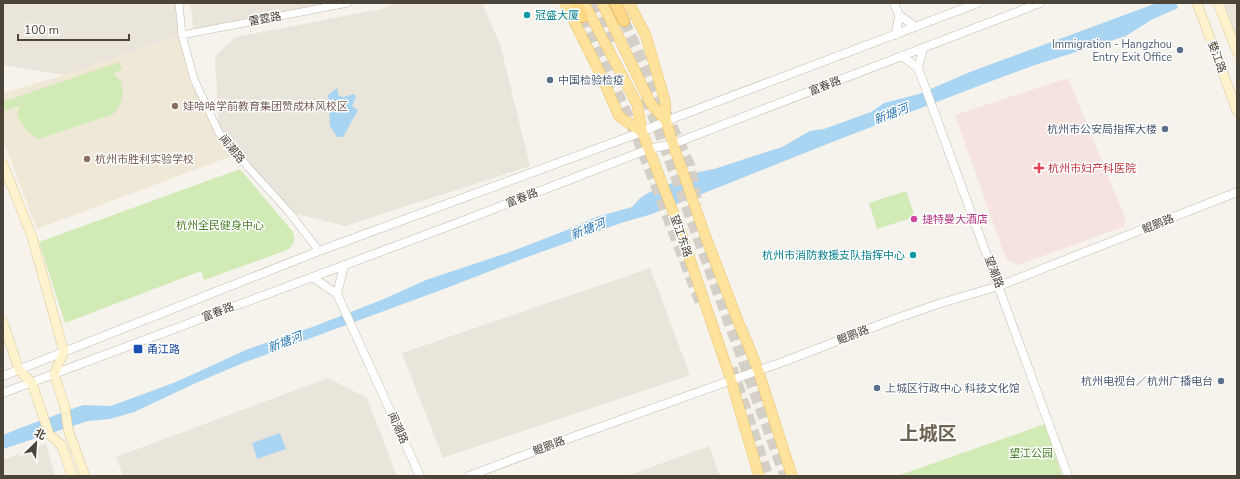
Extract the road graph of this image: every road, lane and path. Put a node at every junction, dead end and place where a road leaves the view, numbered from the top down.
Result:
1 (179, 3) edge
2 (348, 3) edge
3 (565, 3) edge
4 (576, 3) edge
5 (584, 3) edge
6 (602, 3) edge
7 (615, 3) edge
8 (629, 3) edge
9 (894, 3) edge
10 (978, 3) edge
11 (1040, 3) edge
12 (1197, 3) edge
13 (1218, 3) edge
14 (899, 16) junction
15 (582, 17) tunnel mouth
16 (624, 21) tunnel mouth
17 (916, 27) junction
18 (182, 35) junction
19 (896, 35) junction
20 (923, 48) junction
21 (1237, 52) edge
22 (902, 56) junction
23 (920, 72) junction
24 (1237, 111) edge
25 (666, 121) junction
26 (642, 132) junction
27 (673, 144) junction
28 (649, 149) junction
29 (3, 164) edge
30 (1237, 192) edge
31 (319, 251) junction
32 (344, 265) junction
33 (312, 277) junction
34 (999, 286) junction
35 (337, 294) junction
36 (3, 322) edge
37 (64, 352) junction
38 (19, 370) junction
39 (758, 370) junction
40 (54, 374) junction
41 (3, 376) edge
42 (731, 380) junction
43 (32, 383) junction
44 (3, 393) edge
45 (72, 476) edge
46 (85, 476) edge
47 (420, 476) edge
48 (469, 476) edge
49 (759, 476) edge
50 (792, 476) edge
51 (1068, 476) edge

1 - 18 street, 闻潮路
2 - 18 street, 雷霆路
3 - 26 main road
4 - 15 highway
5 - 26 main road, 望江东路
6 - 25 main road
7 - 16 highway
8 - 25 main road
9 - 14 street
10 - 17 street, 富春路
11 - 20 street, 富春路
12 - 24 main road, 婺江路
13 - 21 main road, 婺江路
14 - 17 street
14 - 19 street
17 - 19 street, 富春路
18 - 31 street, 闻潮路
19 - 25 street, 富春路
20 - 22 street, 富春路
20 - 23 street
22 - 23 street
22 - 27 street, 富春路
23 - 34 street, 望潮路
25 - 26 street, 富春路
25 - 27 main road, 望江东路
26 - 28 main road, 望江东路
26 - 31 street, 富春路
27 - 28 street, 富春路
27 - 39 main road, 望江东路
28 - 32 street, 富春路
28 - 42 main road, 望江东路
29 - 37 main road
30 - 34 street, 鲲鹏路
31 - 37 street, 富春路
32 - 33 street, 富春路
32 - 35 street
33 - 35 street
33 - 40 street, 富春路
34 - 39 street, 鲲鹏路
34 - 51 street, 望潮路
35 - 47 street, 闻潮路
36 - 38 main road
37 - 38 street, 富春路
37 - 40 main road
38 - 41 street, 富春路
38 - 43 main road
39 - 42 street, 鲲鹏路
39 - 50 main road, 望江东路
40 - 43 street, 富春路
40 - 46 main road
42 - 48 street, 鲲鹏路
42 - 49 main road, 望江东路
43 - 44 street, 富春路
43 - 45 main road

